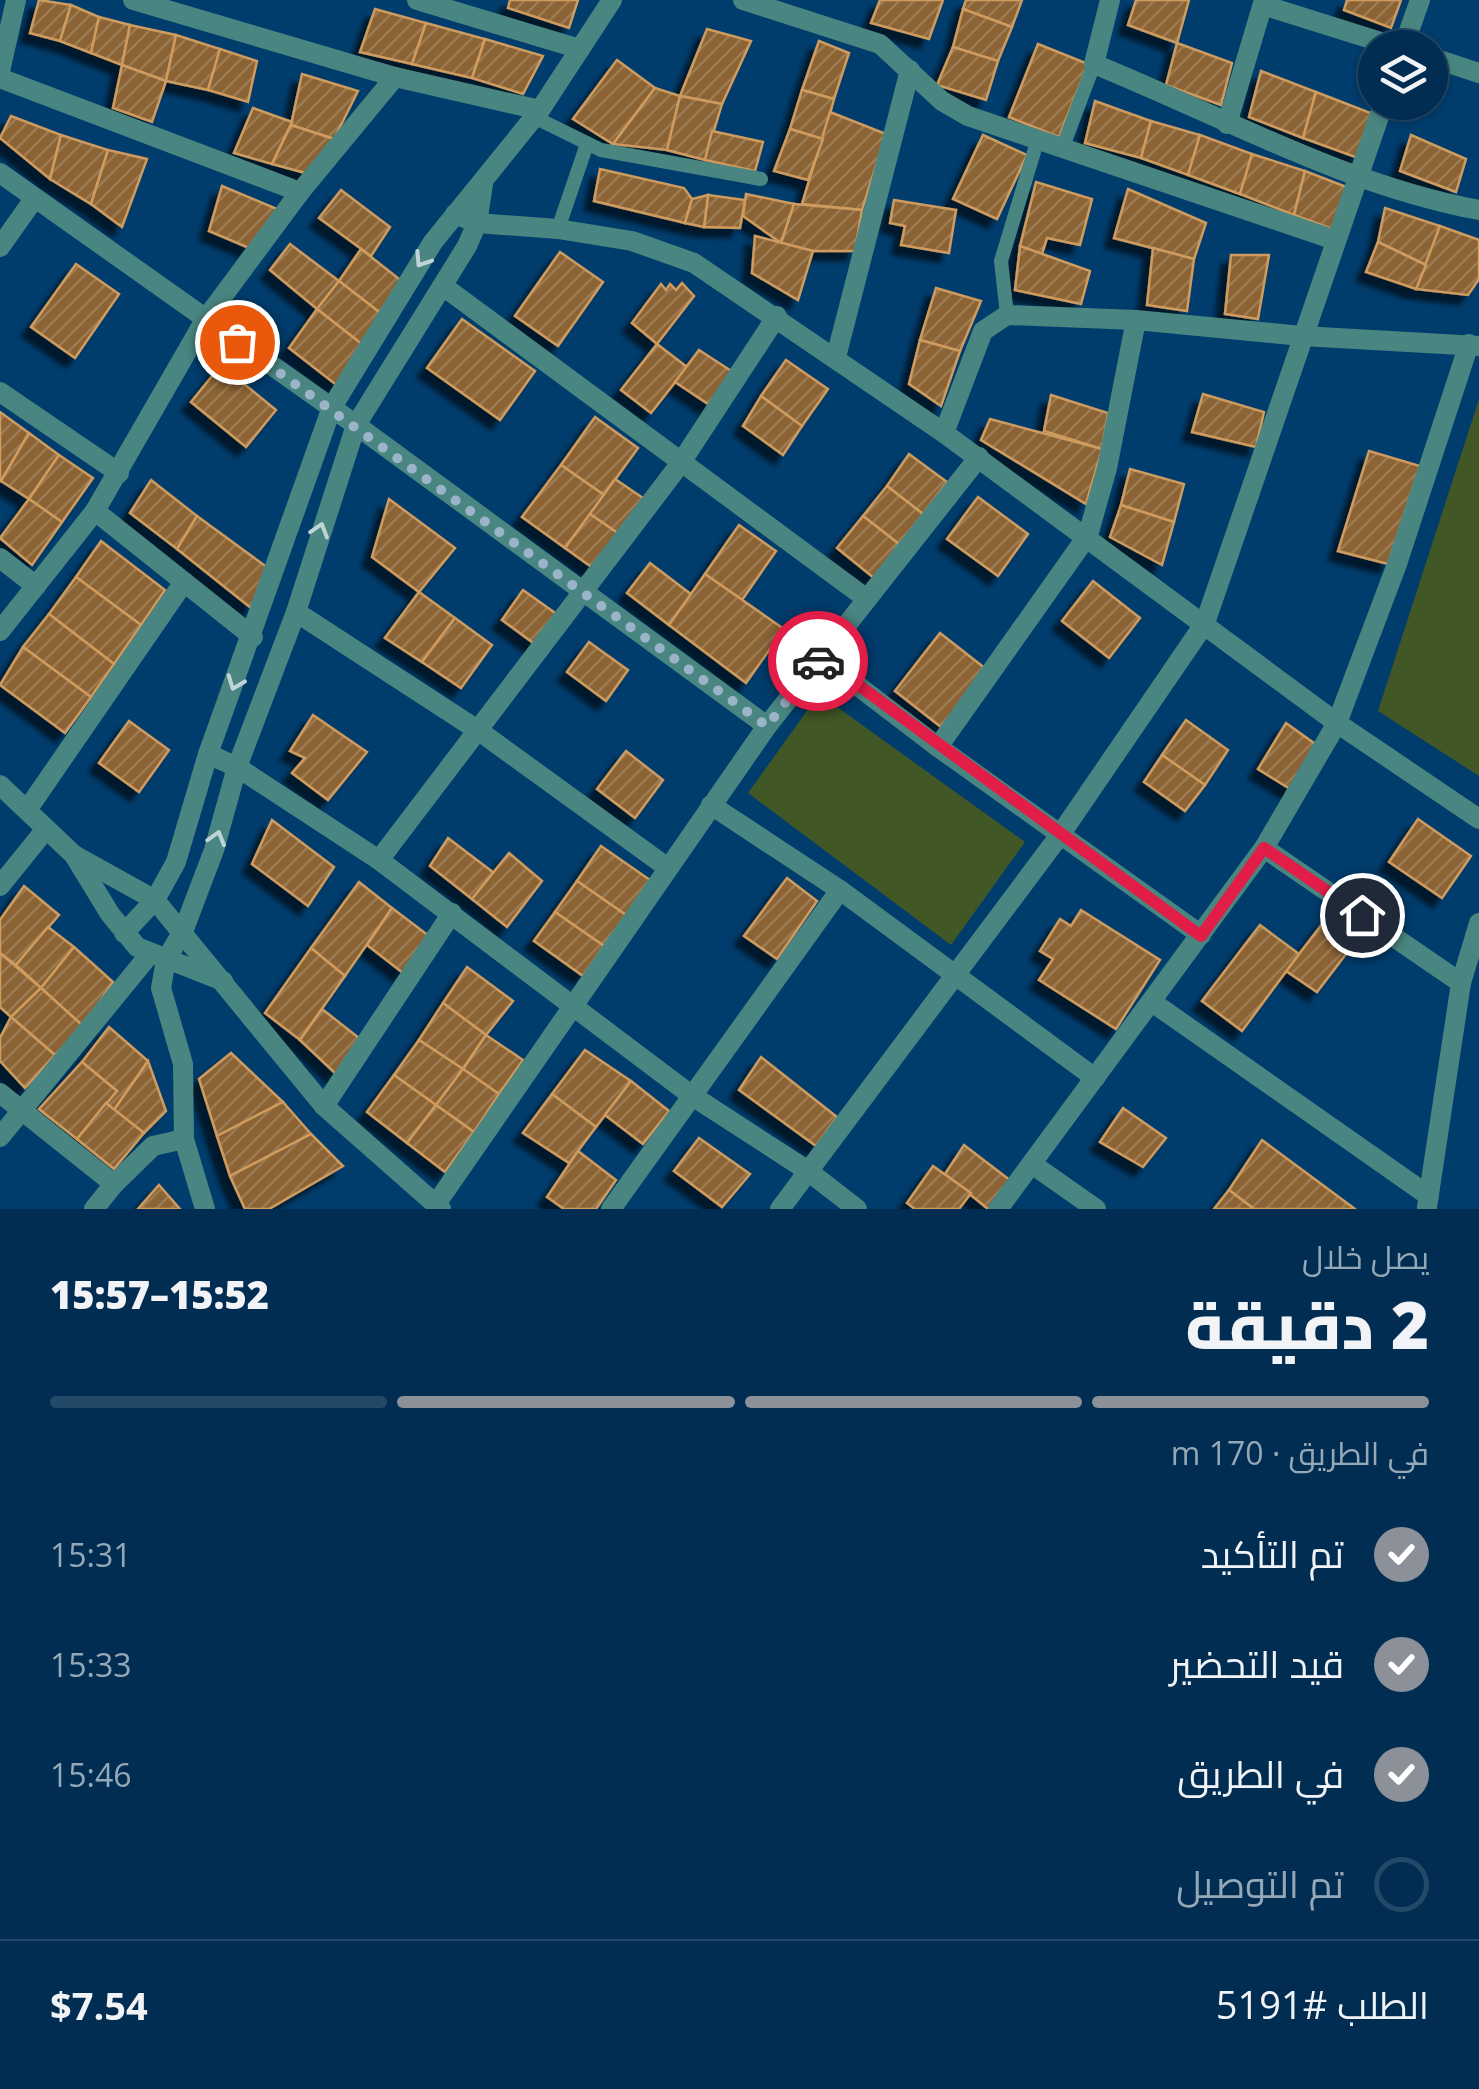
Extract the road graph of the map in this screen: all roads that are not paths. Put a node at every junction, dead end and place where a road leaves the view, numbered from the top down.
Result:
1 (16, 0) edge
2 (133, 0) edge
3 (417, 0) edge
4 (612, 0) edge
5 (743, 0) edge
6 (1110, 0) edge
7 (1420, 0) edge
8 (1263, 2) edge
9 (1409, 30) edge
10 (1358, 33) edge
11 (580, 50) junction
12 (1448, 63) edge
13 (1094, 64) junction
14 (910, 70) junction
15 (0, 74) edge
16 (1479, 74) edge
17 (395, 77) junction
18 (537, 114) junction
19 (1378, 120) edge
20 (1228, 124) junction
21 (1036, 142) junction
22 (587, 144) junction
23 (1062, 149) junction
24 (0, 173) edge
25 (1358, 174) junction
26 (760, 179) dead end
27 (483, 184) junction
28 (300, 192) junction
29 (34, 199) junction
30 (1479, 210) edge
31 (455, 214) junction
32 (477, 223) junction
33 (558, 229) junction
34 (1335, 240) junction
35 (0, 247) edge
36 (444, 286) junction
37 (1008, 315) junction
38 (777, 316) junction
39 (206, 320) junction
40 (1136, 320) junction
41 (1302, 336) junction
42 (1474, 345) edge
43 (836, 356) junction
44 (0, 392) edge
45 (332, 408) junction
46 (356, 425) junction
47 (944, 433) junction
48 (980, 457) junction
49 (680, 464) junction
50 (119, 472) junction
51 (95, 511) junction
52 (1088, 535) junction
53 (0, 558) edge
54 (184, 582) junction
55 (36, 586) junction
56 (585, 592) junction
57 (866, 599) junction
58 (296, 612) junction
59 (1205, 623) junction
60 (0, 631) edge
61 (252, 637) junction
62 (820, 657) junction
63 (1338, 723) junction
64 (767, 726) junction
65 (479, 731) junction
66 (938, 747) junction
67 (208, 754) junction
68 (237, 767) junction
69 (0, 785) edge
70 (711, 804) junction
71 (27, 810) junction
72 (1479, 819) edge
73 (46, 829) junction
74 (1060, 834) junction
75 (1264, 848) junction
76 (74, 855) junction
77 (379, 860) junction
78 (668, 868) junction
79 (0, 886) edge
80 (840, 890) junction
81 (156, 900) junction
82 (452, 913) junction
83 (1479, 922) edge
84 (184, 929) junction
85 (124, 933) junction
86 (1201, 936) junction
87 (158, 957) junction
88 (953, 975) junction
89 (223, 981) junction
90 (1461, 983) junction
91 (1152, 1002) junction
92 (572, 1006) junction
93 (1095, 1078) junction
94 (0, 1093) edge
95 (691, 1095) junction
96 (324, 1106) junction
97 (18, 1110) junction
98 (0, 1137) edge
99 (184, 1138) junction
100 (1032, 1164) junction
101 (808, 1171) junction
102 (114, 1184) junction
103 (1428, 1202) edge
104 (439, 1206) edge
105 (94, 1209) edge
106 (204, 1209) edge
107 (611, 1209) edge
108 (780, 1209) edge
109 (857, 1209) edge
110 (998, 1209) edge
111 (1096, 1209) edge

1 - 15 street
2 - 17 street
3 - 11 street
4 - 11 street
5 - 14 street
6 - 13 street
7 - 9 street
8 - 10 street
8 - 20 street
11 - 18 street
12 - 16 street
13 - 20 street
13 - 23 lane
14 - 21 street
14 - 43 street
15 - 28 street
17 - 18 street
17 - 28 street
18 - 22 lane
18 - 27 street
19 - 25 street
20 - 25 street
21 - 23 street
21 - 37 lane
22 - 26 lane
22 - 33 lane
23 - 34 street
24 - 29 street
25 - 30 street
25 - 34 street
27 - 31 street
27 - 32 street
28 - 39 street
29 - 35 street
29 - 39 street
31 - 32 street
31 -> 45 street
32 - 33 street
32 - 36 street
33 - 38 street
34 - 41 street
36 - 46 street
36 - 49 street
37 - 40 street
37 - 47 street
38 - 43 street
38 - 49 street
39 - 45 street
39 - 50 street
40 - 41 street
40 - 52 street
41 - 42 street
41 - 59 street
42 - 63 street
43 - 47 street
44 - 50 street
45 - 46 street
45 - 61 street
46 - 56 street
58 -> 46 street
47 - 48 street
48 - 52 street
48 - 57 street
49 - 56 street
49 - 57 street
50 - 51 street
51 - 54 street
51 - 55 street
52 - 59 street
52 - 66 street
53 - 55 street
54 - 61 street
54 - 71 street
55 - 60 street
56 - 64 street
56 - 65 street
57 - 62 street
58 - 65 street
58 - 68 street
59 - 63 street
59 - 74 street
61 -> 67 street
62 - 64 street
62 - 66 street
63 - 72 street
63 - 75 street
64 - 70 street
65 - 77 street
65 - 78 street
66 - 74 street
67 - 68 street
67 - 81 street
68 - 77 street
84 -> 68 street
69 - 71 street
70 - 78 street
70 - 80 street
71 - 73 street
73 - 76 street
73 - 79 street
74 - 86 street
74 - 88 street
75 - 86 street
75 - 90 street
76 - 81 street
76 - 85 street
77 - 82 street
78 - 92 street
80 - 88 street
80 - 95 street
81 - 84 street
81 - 85 street
82 - 92 street
82 - 96 street
83 - 90 street
84 - 87 street
84 - 89 street
85 - 87 street
86 - 91 street
87 - 89 street
87 - 97 street
87 - 99 street
88 - 93 street
88 - 101 street
89 - 96 street
90 - 103 street
91 - 93 street
91 - 103 street
92 - 95 street
92 - 104 street
93 - 100 street
94 - 97 street
95 - 101 street
95 - 107 street
96 - 104 street
97 - 98 street
97 - 102 street
99 - 102 street
99 - 106 street
100 - 110 street
100 - 111 street
101 - 108 street
101 - 109 street
102 - 105 street

